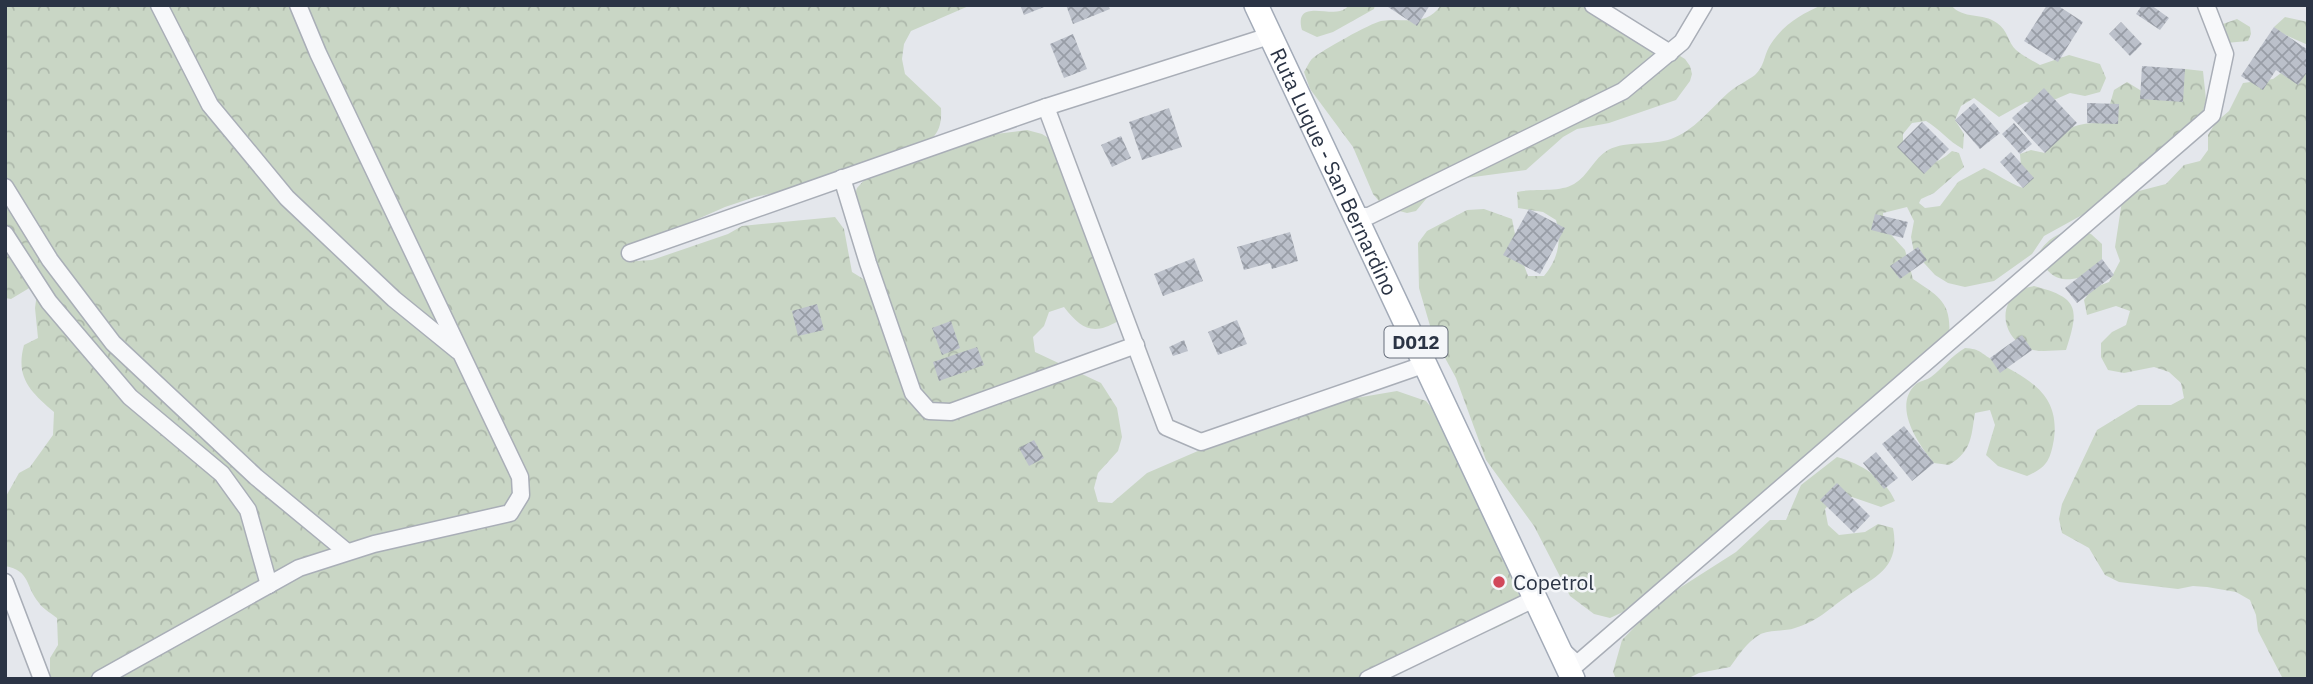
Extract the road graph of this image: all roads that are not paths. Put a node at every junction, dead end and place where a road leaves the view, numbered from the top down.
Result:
1 (159, 5) edge
2 (298, 5) edge
3 (1256, 5) edge
4 (1593, 5) edge
5 (1704, 5) edge
6 (2206, 5) edge
7 (1272, 35) junction
8 (1670, 52) junction
9 (1046, 107) junction
10 (842, 178) junction
11 (5, 187) edge
12 (1357, 216) junction
13 (5, 234) edge
14 (630, 253) dead end
15 (1136, 345) junction
16 (462, 354) junction
17 (1426, 363) junction
18 (347, 552) junction
19 (5, 582) edge
20 (269, 585) junction
21 (1536, 598) junction
22 (1558, 646) junction
23 (42, 679) edge
24 (100, 679) edge
25 (1368, 679) edge
26 (1573, 679) edge

1 - 16 street
2 - 16 street
3 - 7 main road, Ruta Luque - San Bernardino / D012
4 - 8 street
5 - 8 street
6 - 22 street
7 - 9 street
7 - 12 main road, Ruta Luque - San Bernardino / D012
8 - 12 street
9 - 10 street
9 - 15 street
10 - 14 street
10 - 15 street
11 - 18 street
12 - 17 main road, Ruta Luque - San Bernardino / D012
13 - 20 street
15 - 17 street
16 - 18 street
17 - 21 main road, Ruta Luque - San Bernardino / D012
18 - 20 street
19 - 23 street
20 - 24 street
21 - 22 main road, Ruta Luque - San Bernardino / D012
21 - 25 street
22 - 26 main road, Ruta Luque - San Bernardino / D012

